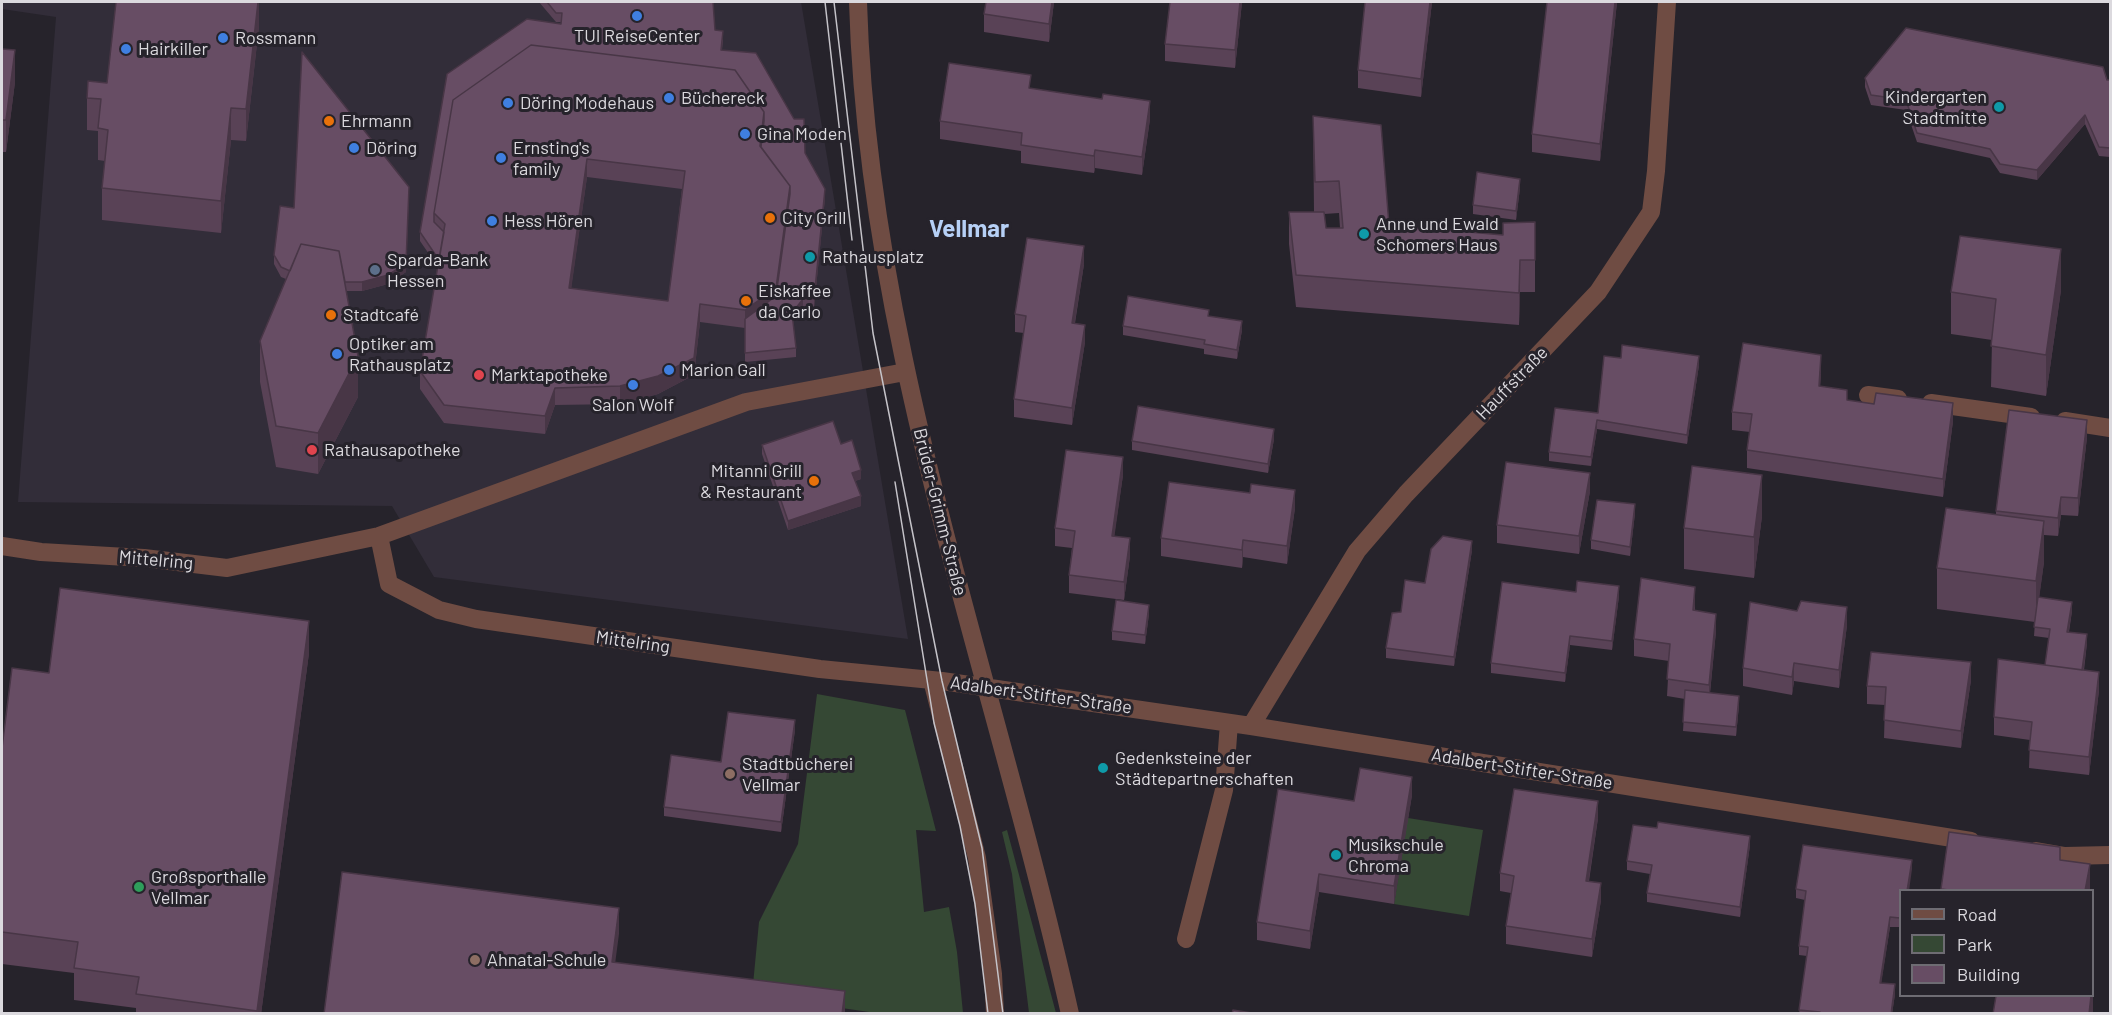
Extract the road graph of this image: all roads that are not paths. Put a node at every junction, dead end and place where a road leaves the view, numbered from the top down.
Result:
1 (858, 2) edge
2 (1667, 2) edge
3 (905, 372) junction
4 (1868, 395) dead end
5 (2110, 428) edge
6 (379, 536) junction
7 (2, 546) edge
8 (932, 680) junction
9 (985, 687) junction
10 (1229, 723) junction
11 (1251, 726) junction
12 (1984, 843) edge
13 (2019, 849) edge
14 (2110, 855) edge
15 (1186, 939) dead end
16 (995, 1014) edge
17 (1070, 1014) edge

1 - 3 street, Brüder-Grimm-Straße
2 - 11 street, Hauffstraße
3 - 6 street, Mittelring
3 - 9 street, Brüder-Grimm-Straße
4 - 5 street
6 - 7 street, Mittelring
6 - 8 street, Mittelring
8 - 9 street, Adalbert-Stifter-Straße
8 - 16 street
9 - 10 street, Adalbert-Stifter-Straße
9 - 17 street, Brüder-Grimm-Straße
10 - 11 street, Adalbert-Stifter-Straße
10 - 15 street
11 - 12 street, Adalbert-Stifter-Straße
13 - 14 street

